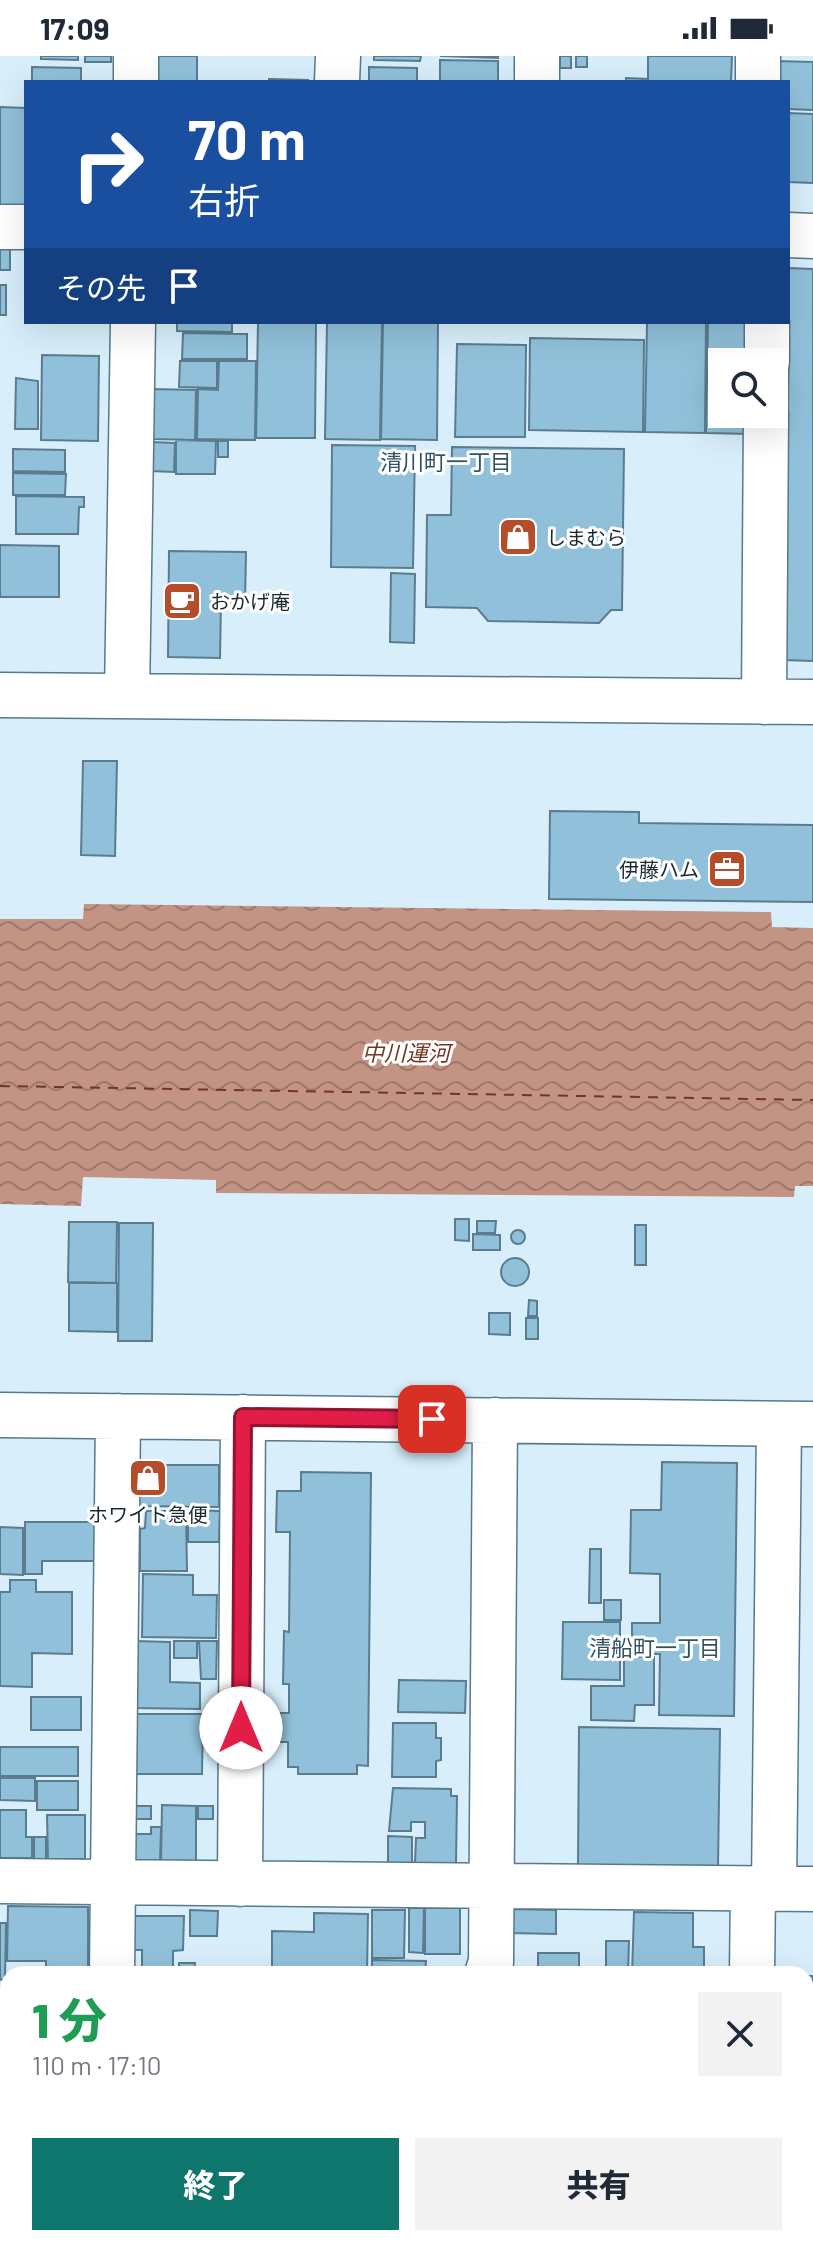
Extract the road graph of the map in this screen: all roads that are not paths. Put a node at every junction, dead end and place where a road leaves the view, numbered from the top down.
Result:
1 (136, 56) edge
2 (338, 56) edge
3 (537, 56) edge
4 (758, 56) edge
5 (136, 80) edge
6 (337, 80) edge
7 (537, 80) edge
8 (758, 80) edge
9 (0, 227) edge
10 (24, 227) edge
11 (790, 235) edge
12 (813, 236) edge
13 (133, 324) edge
14 (767, 324) edge
15 (767, 348) edge
16 (766, 428) edge
17 (0, 695) edge
18 (127, 696) junction
19 (764, 702) junction
20 (813, 702) edge
21 (0, 1415) edge
22 (118, 1416) junction
23 (243, 1417) junction
24 (495, 1420) junction
25 (796, 1424) edge
26 (0, 1881) edge
27 (113, 1882) junction
28 (240, 1884) junction
29 (491, 1886) junction
30 (780, 1889) edge
31 (112, 1966) edge
32 (490, 1966) edge
33 (755, 1966) edge

1 - 5 street
2 - 6 street
3 - 7 street
4 - 8 street
9 - 10 street
11 - 12 street
13 - 18 street
14 - 15 street
16 - 19 street
17 - 18 street
18 - 19 street
19 - 20 street
21 - 22 street
22 - 23 street
22 - 27 street
23 - 24 street
23 - 28 street
24 - 25 street
24 - 29 street
25 - 30 street
26 - 27 street
27 - 28 street
27 - 31 street
28 - 29 street
29 - 30 street
29 - 32 street
30 - 33 street

